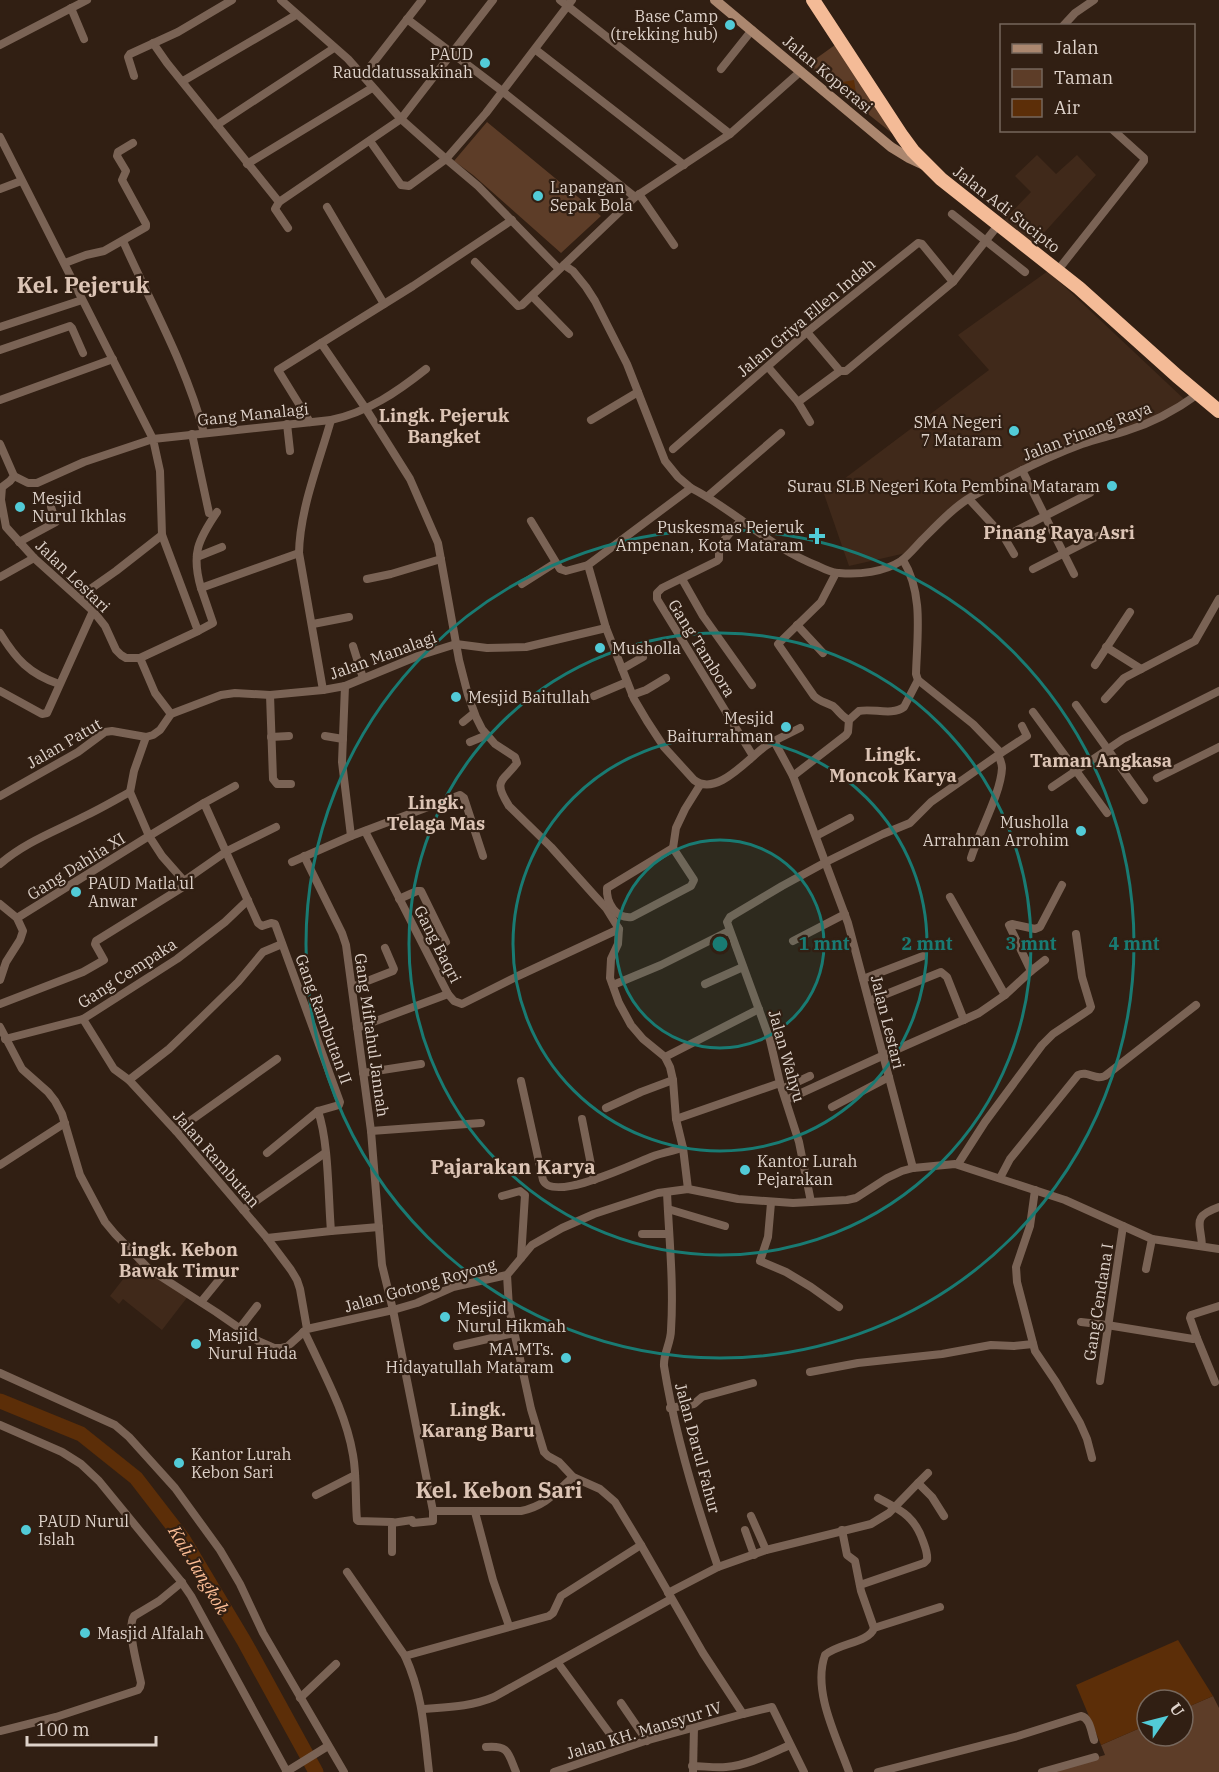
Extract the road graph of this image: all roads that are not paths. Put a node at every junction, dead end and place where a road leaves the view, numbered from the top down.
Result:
1 (87, 0) edge
2 (232, 0) edge
3 (281, 0) edge
4 (422, 0) edge
5 (493, 0) edge
6 (560, 0) edge
7 (715, 0) edge
8 (813, 0) edge
9 (1094, 0) edge
10 (570, 3) edge
11 (71, 8) junction
12 (296, 15) junction
13 (407, 19) junction
14 (1065, 24) edge
15 (752, 30) junction
16 (84, 39) dead end
17 (153, 43) junction
18 (0, 45) edge
19 (334, 48) junction
20 (536, 50) junction
21 (453, 52) junction
22 (721, 69) dead end
23 (801, 71) junction
24 (134, 76) dead end
25 (363, 76) junction
26 (183, 81) junction
27 (372, 88) junction
28 (502, 91) junction
29 (401, 119) junction
30 (217, 125) junction
31 (1115, 132) edge
32 (730, 134) junction
33 (902, 136) junction
34 (0, 137) edge
35 (370, 141) junction
36 (133, 143) dead end
37 (891, 147) junction
38 (446, 159) junction
39 (247, 164) junction
40 (684, 165) junction
41 (926, 165) junction
42 (21, 181) junction
43 (0, 189) edge
44 (637, 196) junction
45 (279, 202) junction
46 (327, 207) dead end
47 (952, 214) dead end
48 (512, 220) junction
49 (288, 228) dead end
50 (992, 234) junction
51 (123, 241) junction
52 (674, 245) dead end
53 (476, 262) dead end
54 (65, 263) junction
55 (561, 267) junction
56 (1058, 270) junction
57 (1024, 272) dead end
58 (953, 282) junction
59 (532, 296) junction
60 (82, 300) junction
61 (384, 304) junction
62 (0, 327) edge
63 (807, 332) junction
64 (569, 334) dead end
65 (321, 343) junction
66 (0, 350) edge
67 (84, 353) dead end
68 (112, 359) junction
69 (768, 367) junction
70 (426, 369) dead end
71 (840, 371) junction
72 (638, 392) junction
73 (1191, 399) junction
74 (0, 400) edge
75 (798, 402) junction
76 (366, 409) junction
77 (1219, 411) edge
78 (331, 420) junction
79 (591, 420) dead end
80 (310, 422) junction
81 (810, 422) dead end
82 (287, 424) junction
83 (204, 433) junction
84 (192, 434) junction
85 (781, 434) dead end
86 (153, 439) junction
87 (0, 444) edge
88 (673, 449) dead end
89 (290, 451) dead end
90 (4, 461) edge
91 (1022, 470) junction
92 (14, 476) junction
93 (690, 488) junction
94 (1090, 493) dead end
95 (708, 496) junction
96 (969, 499) junction
97 (51, 507) dead end
98 (1044, 515) junction
99 (741, 520) junction
100 (531, 521) dead end
101 (3, 529) edge
102 (162, 535) junction
103 (1098, 536) dead end
104 (1004, 537) junction
105 (19, 542) junction
106 (222, 547) dead end
107 (299, 553) junction
108 (1063, 553) junction
109 (1014, 554) dead end
110 (196, 557) junction
111 (34, 558) junction
112 (441, 559) junction
113 (903, 560) junction
114 (555, 563) junction
115 (588, 565) junction
116 (1033, 569) dead end
117 (836, 573) junction
118 (1074, 574) dead end
119 (0, 577) edge
120 (367, 579) dead end
121 (682, 579) junction
122 (522, 584) dead end
123 (201, 588) junction
124 (79, 597) junction
125 (1218, 603) edge
126 (93, 611) junction
127 (1130, 612) dead end
128 (349, 617) dead end
129 (313, 624) junction
130 (797, 626) junction
131 (606, 628) junction
132 (198, 631) junction
133 (0, 633) edge
134 (456, 644) junction
135 (353, 646) dead end
136 (1106, 647) junction
137 (823, 653) dead end
138 (643, 657) dead end
139 (140, 658) junction
140 (1095, 665) dead end
141 (622, 669) junction
142 (1141, 669) junction
143 (363, 678) junction
144 (666, 678) dead end
145 (918, 680) junction
146 (627, 682) junction
147 (59, 684) junction
148 (752, 685) dead end
149 (345, 686) junction
150 (323, 690) junction
151 (0, 691) edge
152 (1219, 691) edge
153 (270, 695) junction
154 (632, 695) junction
155 (594, 696) dead end
156 (1105, 699) dead end
157 (1076, 705) dead end
158 (1033, 712) dead end
159 (474, 713) junction
160 (171, 714) junction
161 (849, 720) junction
162 (463, 722) dead end
163 (1022, 726) dead end
164 (800, 728) dead end
165 (487, 735) junction
166 (289, 736) dead end
167 (325, 736) dead end
168 (146, 737) junction
169 (271, 737) junction
170 (343, 739) junction
171 (774, 741) junction
172 (470, 742) dead end
173 (1219, 747) edge
174 (1108, 749) junction
175 (1000, 754) junction
176 (753, 756) junction
177 (1076, 771) junction
178 (793, 776) junction
179 (1157, 778) dead end
180 (291, 784) dead end
181 (700, 785) junction
182 (235, 786) dead end
183 (1052, 787) dead end
184 (130, 792) junction
185 (0, 796) edge
186 (1144, 800) dead end
187 (204, 803) junction
188 (1107, 813) dead end
189 (850, 818) dead end
190 (276, 827) dead end
191 (365, 831) junction
192 (149, 836) junction
193 (351, 836) junction
194 (816, 836) junction
195 (673, 848) junction
196 (227, 851) junction
197 (304, 856) junction
198 (483, 856) dead end
199 (971, 858) dead end
200 (292, 862) dead end
201 (826, 862) junction
202 (0, 864) edge
203 (184, 881) junction
204 (1062, 885) dead end
205 (950, 897) dead end
206 (399, 899) junction
207 (248, 900) junction
208 (0, 904) edge
209 (845, 914) junction
210 (17, 918) junction
211 (728, 926) junction
212 (619, 929) junction
213 (1076, 933) dead end
214 (793, 941) dead end
215 (446, 942) dead end
216 (282, 944) junction
217 (385, 948) dead end
218 (923, 956) dead end
219 (1045, 960) dead end
220 (743, 967) junction
221 (1031, 971) junction
222 (863, 979) junction
223 (0, 980) edge
224 (705, 984) dead end
225 (613, 985) junction
226 (352, 987) junction
227 (448, 994) junction
228 (1005, 995) junction
229 (869, 1001) junction
230 (0, 1004) edge
231 (1196, 1005) dead end
232 (759, 1009) junction
233 (82, 1019) junction
234 (964, 1020) junction
235 (0, 1028) edge
236 (357, 1028) junction
237 (5, 1039) junction
238 (882, 1056) junction
239 (665, 1057) junction
240 (277, 1059) dead end
241 (421, 1064) dead end
242 (363, 1073) junction
243 (810, 1076) dead end
244 (888, 1077) junction
245 (129, 1080) junction
246 (673, 1080) junction
247 (521, 1081) dead end
248 (781, 1086) junction
249 (786, 1100) junction
250 (832, 1107) dead end
251 (606, 1108) dead end
252 (318, 1112) junction
253 (582, 1119) dead end
254 (676, 1119) junction
255 (65, 1123) junction
256 (481, 1123) dead end
257 (176, 1131) junction
258 (371, 1131) junction
259 (683, 1148) junction
260 (267, 1153) dead end
261 (325, 1153) junction
262 (958, 1164) junction
263 (0, 1165) edge
264 (912, 1168) junction
265 (1000, 1178) junction
266 (594, 1180) junction
267 (688, 1189) junction
268 (1035, 1190) junction
269 (667, 1192) junction
270 (502, 1196) dead end
271 (811, 1202) junction
272 (771, 1203) junction
273 (1219, 1207) edge
274 (668, 1209) junction
275 (243, 1210) junction
276 (725, 1226) dead end
277 (379, 1227) junction
278 (1123, 1227) junction
279 (331, 1231) junction
280 (642, 1234) dead end
281 (669, 1234) junction
282 (267, 1238) junction
283 (1152, 1239) junction
284 (1202, 1246) junction
285 (1219, 1249) edge
286 (521, 1259) junction
287 (1146, 1269) dead end
288 (224, 1275) dead end
289 (507, 1275) junction
290 (201, 1302) junction
291 (257, 1306) dead end
292 (1219, 1306) edge
293 (839, 1307) dead end
294 (393, 1310) junction
295 (1081, 1322) dead end
296 (1107, 1325) junction
297 (240, 1328) junction
298 (305, 1330) junction
299 (514, 1333) junction
300 (1197, 1338) junction
301 (1033, 1344) junction
302 (457, 1346) dead end
303 (810, 1372) dead end
304 (0, 1373) edge
305 (1100, 1381) dead end
306 (1215, 1382) dead end
307 (753, 1383) dead end
308 (670, 1408) junction
309 (0, 1425) edge
310 (1092, 1458) dead end
311 (928, 1473) dead end
312 (355, 1475) junction
313 (573, 1477) junction
314 (918, 1483) junction
315 (316, 1495) dead end
316 (878, 1498) dead end
317 (895, 1506) junction
318 (433, 1510) junction
319 (475, 1512) junction
320 (751, 1516) dead end
321 (944, 1516) dead end
322 (392, 1523) junction
323 (746, 1530) dead end
324 (842, 1530) junction
325 (641, 1545) junction
326 (766, 1550) junction
327 (392, 1552) dead end
328 (754, 1554) junction
329 (718, 1567) junction
330 (346, 1572) dead end
331 (182, 1582) junction
332 (860, 1585) junction
333 (670, 1596) junction
334 (940, 1607) dead end
335 (509, 1626) junction
336 (874, 1628) junction
337 (405, 1656) junction
338 (558, 1663) junction
339 (336, 1664) dead end
340 (300, 1698) junction
341 (621, 1703) dead end
342 (422, 1708) junction
343 (743, 1714) junction
344 (694, 1727) junction
345 (0, 1731) edge
346 (1094, 1740) dead end
347 (647, 1741) junction
348 (790, 1745) junction
349 (328, 1746) junction
350 (486, 1747) dead end
351 (621, 1749) junction
352 (1095, 1756) dead end
353 (692, 1769) edge
354 (288, 1771) edge
355 (344, 1772) edge
356 (429, 1772) edge
357 (516, 1772) edge
358 (554, 1772) edge
359 (804, 1772) edge
360 (849, 1772) edge
361 (878, 1772) edge
362 (1042, 1772) edge

1 - 11 street
2 - 17 street
3 - 12 street
4 - 13 street
5 - 21 street
6 - 10 street
7 - 15 street, Jalan Koperasi
8 - 33 highway, Jalan Adi Sucipto
9 - 14 street
10 - 20 street
10 - 32 street
11 - 16 street
11 - 18 street
12 - 19 street
12 - 26 street
13 - 21 street
13 - 25 street
15 - 22 street
15 - 23 street, Jalan Koperasi
17 - 24 street
17 - 26 street
19 - 25 street
19 - 30 street
20 - 28 street
20 - 40 street
21 - 28 street
21 - 29 street
23 - 32 street
23 - 37 street, Jalan Koperasi
25 - 27 street
26 - 30 street
27 - 29 street
27 - 39 street
28 - 38 street
28 - 44 street
29 - 35 street
29 - 38 street
30 - 39 street
31 - 56 street
32 - 40 street
33 - 37 highway
33 - 41 highway, Jalan Adi Sucipto
34 - 42 street
35 - 38 street
35 - 45 street
36 - 51 street
37 - 41 street, Jalan Koperasi
38 - 48 street
39 - 45 street
40 - 44 street
41 - 50 highway, Jalan Adi Sucipto
42 - 43 street
42 - 54 street
44 - 52 street
44 - 55 street
45 - 49 street
46 - 61 street
47 - 50 street
48 - 55 street
48 - 61 street
50 - 56 highway, Jalan Adi Sucipto
50 - 57 street
50 - 58 street
51 - 54 street
51 - 83 street
53 - 59 street
54 - 60 street
55 - 59 street
55 - 72 street
56 - 73 highway, Jalan Adi Sucipto
58 - 63 street, Jalan Griya Ellen Indah
58 - 71 street
59 - 64 street
60 - 62 street
60 - 68 street
61 - 65 street
63 - 69 street, Jalan Griya Ellen Indah
63 - 71 street
65 - 76 street
65 - 80 street
66 - 67 street
68 - 74 street
68 - 86 street
69 - 75 street
69 - 88 street, Jalan Griya Ellen Indah
70 - 76 street, Gang Manalagi
71 - 75 street
72 - 79 street
72 - 93 street
73 - 77 highway, Jalan Adi Sucipto
73 - 91 street, Jalan Pinang Raya
75 - 81 street
76 - 78 street, Gang Manalagi
76 - 112 street
78 - 80 street, Gang Manalagi
78 - 107 street
80 - 82 street, Gang Manalagi
82 - 83 street, Gang Manalagi
82 - 89 street
83 - 84 street, Gang Manalagi
84 - 86 street, Gang Manalagi
84 - 110 street
85 - 95 street
86 - 92 street, Gang Manalagi
86 - 102 street
87 - 90 street
90 - 92 street
91 - 96 street, Jalan Pinang Raya
91 - 98 street
92 - 101 street, Jalan Lestari
93 - 95 street, Jalan Pinang Raya
93 - 115 street
94 - 98 street
95 - 99 street, Jalan Pinang Raya
96 - 104 street
96 - 113 street, Jalan Pinang Raya
97 - 105 street
98 - 104 street
98 - 108 street
99 - 117 street, Jalan Pinang Raya
99 - 121 street, Gang Tambora
100 - 114 street
101 - 105 street, Jalan Lestari
102 - 124 street
102 - 132 street
103 - 108 street
104 - 109 street
105 - 111 street, Jalan Lestari
106 - 110 street
107 - 123 street
107 - 129 street
108 - 116 street
108 - 118 street
110 - 123 street
111 - 119 street
111 - 124 street, Jalan Lestari
112 - 120 street
112 - 134 street
113 - 117 street, Jalan Pinang Raya
113 - 145 street
114 - 115 street
114 - 122 street
115 - 131 street
117 - 130 street
121 - 148 street
121 - 176 street, Gang Tambora
123 - 132 street
124 - 126 street, Jalan Lestari
125 - 142 street
126 - 139 street, Jalan Lestari
126 - 147 street
127 - 136 street
128 - 129 street
129 - 150 street
130 - 137 street
130 - 161 street
131 - 134 street, Jalan Manalagi
131 - 141 street
132 - 139 street
133 - 147 street
134 - 143 street, Jalan Manalagi
134 - 159 street
135 - 143 street
136 - 140 street
136 - 142 street
138 - 141 street
139 - 160 street
141 - 146 street
142 - 156 street
143 - 149 street, Jalan Manalagi
144 - 154 street
145 - 161 street
145 - 175 street
146 - 154 street
146 - 155 street
147 - 151 street
149 - 150 street, Jalan Manalagi
149 - 170 street
150 - 153 street, Jalan Manalagi
152 - 174 street
153 - 160 street, Jalan Manalagi
153 - 169 street
154 - 181 street
157 - 174 street
158 - 177 street
159 - 162 street
159 - 165 street
160 - 168 street
161 - 178 street
163 - 175 street
164 - 171 street
165 - 172 street
165 - 212 street
166 - 169 street
167 - 170 street
168 - 184 street
168 - 185 street, Jalan Patut
169 - 180 street
170 - 193 street
171 - 176 street
171 - 178 street, Jalan Lestari
173 - 179 street
174 - 177 street
174 - 186 street
175 - 199 street
175 - 201 street
176 - 181 street
177 - 183 street
177 - 188 street
178 - 194 street, Jalan Lestari
181 - 195 street
182 - 187 street, Gang Dahlia XI
184 - 192 street
184 - 202 street
187 - 192 street, Gang Dahlia XI
187 - 196 street
189 - 194 street
190 - 196 street
191 - 193 street
191 - 198 street
191 - 206 street, Gang Baqri
192 - 203 street
192 - 210 street, Gang Dahlia XI
193 - 197 street
194 - 201 street, Jalan Lestari
195 - 195 street
196 - 203 street
196 - 207 street
197 - 200 street
197 - 226 street, Gang Miftahul Jannah
201 - 209 street, Jalan Lestari
201 - 211 street
203 - 230 street
204 - 221 street
205 - 228 street
206 - 215 street
206 - 227 street, Gang Baqri
207 - 216 street, Gang Rambutan II
207 - 233 street, Gang Cempaka
208 - 210 street
209 - 214 street
209 - 222 street, Jalan Lestari
210 - 223 street
211 - 220 street, Jalan Wahyu
211 - 225 street
212 - 225 street
212 - 227 street, Gang Baqri
213 - 262 street
216 - 245 street
216 - 252 street, Gang Rambutan II
217 - 226 street
218 - 222 street
219 - 221 street
220 - 224 street
220 - 232 street, Jalan Wahyu
221 - 228 street
222 - 229 street, Jalan Lestari
225 - 239 street
226 - 236 street, Gang Miftahul Jannah
227 - 236 street
228 - 234 street
229 - 234 street
229 - 238 street, Jalan Lestari
231 - 265 street
232 - 239 street
232 - 248 street, Jalan Wahyu
233 - 237 street, Gang Cempaka
233 - 245 street, Jalan Rambutan
234 - 238 street
235 - 237 street, Jalan Gotong Royong
236 - 242 street, Gang Miftahul Jannah
237 - 255 street, Jalan Gotong Royong
238 - 244 street, Jalan Lestari
238 - 249 street
239 - 246 street
240 - 257 street
241 - 242 street
242 - 258 street, Gang Miftahul Jannah
243 - 248 street
244 - 250 street
244 - 264 street, Jalan Lestari
245 - 257 street, Jalan Rambutan
246 - 251 street
246 - 254 street
247 - 266 street
248 - 249 street, Jalan Wahyu
248 - 254 street
249 - 271 street, Jalan Wahyu
252 - 260 street
252 - 261 street
253 - 266 street
254 - 259 street
255 - 263 street
255 - 290 street, Jalan Gotong Royong
256 - 258 street
257 - 275 street, Jalan Rambutan
258 - 277 street, Gang Miftahul Jannah
259 - 266 street
259 - 267 street
261 - 275 street
261 - 279 street
262 - 264 street
262 - 265 street
264 - 271 street, Jalan Gotong Royong
265 - 268 street
267 - 269 street, Jalan Gotong Royong
267 - 272 street, Jalan Gotong Royong
268 - 278 street
268 - 301 street
269 - 274 street, Jalan Darul Fahur
269 - 286 street, Jalan Gotong Royong
270 - 286 street
271 - 272 street, Jalan Gotong Royong
272 - 293 street
273 - 284 street
274 - 276 street
274 - 281 street, Jalan Darul Fahur
275 - 282 street, Jalan Rambutan
277 - 279 street
277 - 294 street, Gang Miftahul Jannah
278 - 283 street
278 - 296 street, Gang Cendana I
279 - 282 street
280 - 281 street
281 - 308 street, Jalan Darul Fahur
282 - 298 street, Jalan Rambutan
283 - 284 street
283 - 287 street
284 - 285 street
286 - 289 street, Jalan Gotong Royong
288 - 290 street
289 - 294 street, Jalan Gotong Royong
289 - 299 street
290 - 297 street, Jalan Gotong Royong
291 - 297 street
292 - 300 street
294 - 298 street, Jalan Gotong Royong
294 - 318 street, Gang Miftahul Jannah
295 - 296 street
296 - 300 street
296 - 305 street, Gang Cendana I
297 - 298 street, Jalan Gotong Royong
298 - 312 street, Jalan Rambutan
299 - 302 street
299 - 313 street
300 - 306 street
301 - 303 street
301 - 310 street
304 - 340 street
307 - 308 street
308 - 329 street, Jalan Darul Fahur
309 - 331 street
311 - 314 street
312 - 315 street
312 - 322 street, Jalan Rambutan
313 - 319 street
313 - 325 street
314 - 317 street
314 - 321 street
316 - 317 street
317 - 324 street
317 - 332 street
318 - 319 street
318 - 322 street
319 - 335 street
320 - 326 street
322 - 327 street
323 - 328 street
324 - 326 street
324 - 332 street
325 - 333 street
325 - 335 street
326 - 328 street
328 - 329 street
329 - 333 street
330 - 337 street
331 - 345 street
331 - 354 street
332 - 336 street
333 - 338 street
333 - 343 street
334 - 336 street
335 - 337 street
336 - 360 street
337 - 342 street
338 - 342 street
338 - 351 street
339 - 340 street
340 - 349 street
341 - 347 street
342 - 356 street
343 - 344 street, Jalan KH. Mansyur IV
343 - 348 street, Jalan KH. Mansyur IV
344 - 347 street, Jalan KH. Mansyur IV
344 - 353 street
346 - 361 street
347 - 351 street, Jalan KH. Mansyur IV
348 - 353 street
348 - 359 street
349 - 354 street
349 - 355 street
350 - 357 street
351 - 358 street, Jalan KH. Mansyur IV
352 - 362 street

